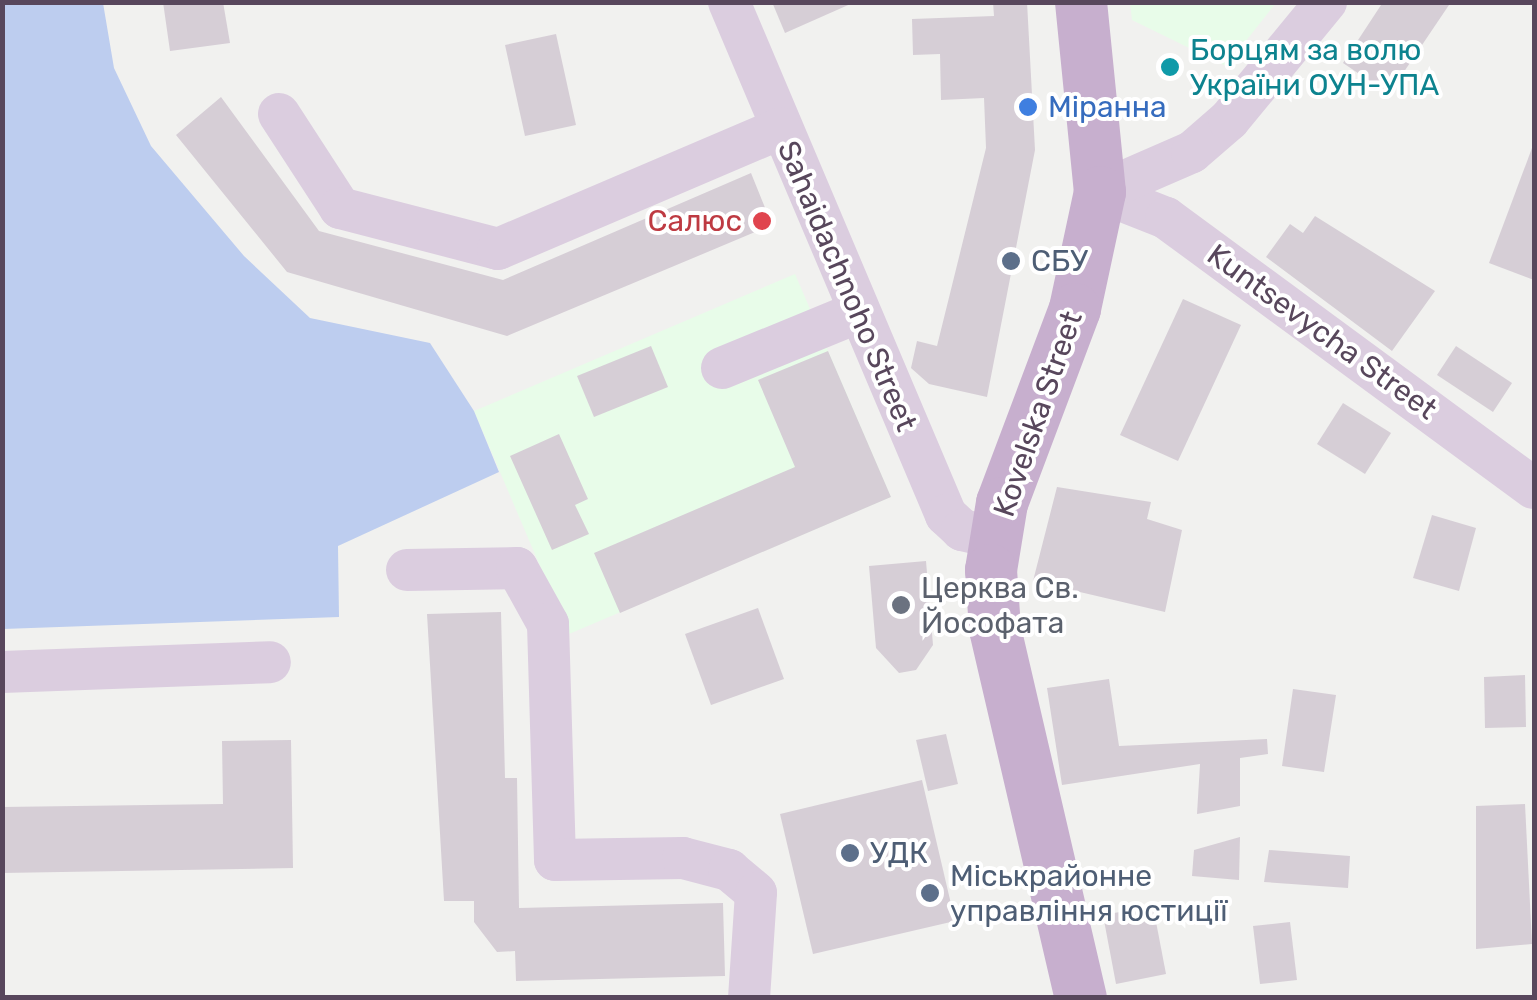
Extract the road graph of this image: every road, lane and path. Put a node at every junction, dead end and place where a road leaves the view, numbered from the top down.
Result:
1 (729, 2) edge
2 (1081, 2) edge
3 (1326, 2) edge
4 (279, 114) dead end
5 (781, 128) junction
6 (1100, 192) junction
7 (856, 314) junction
8 (722, 368) dead end
9 (1534, 488) edge
10 (996, 538) junction
11 (407, 570) dead end
12 (270, 662) dead end
13 (2, 672) edge
14 (749, 998) edge
15 (1081, 998) edge

1 - 5 street, Sahaidachnoho Street
2 - 6 main road, Kovelska Street
3 - 6 street
4 - 5 street
5 - 7 street, Sahaidachnoho Street
6 - 9 street, Kuntsevycha Street
6 - 10 main road, Kovelska Street
7 - 8 street
7 - 10 street, Sahaidachnoho Street
10 - 15 main road, Kovelska Street
11 - 14 street
12 - 13 street

